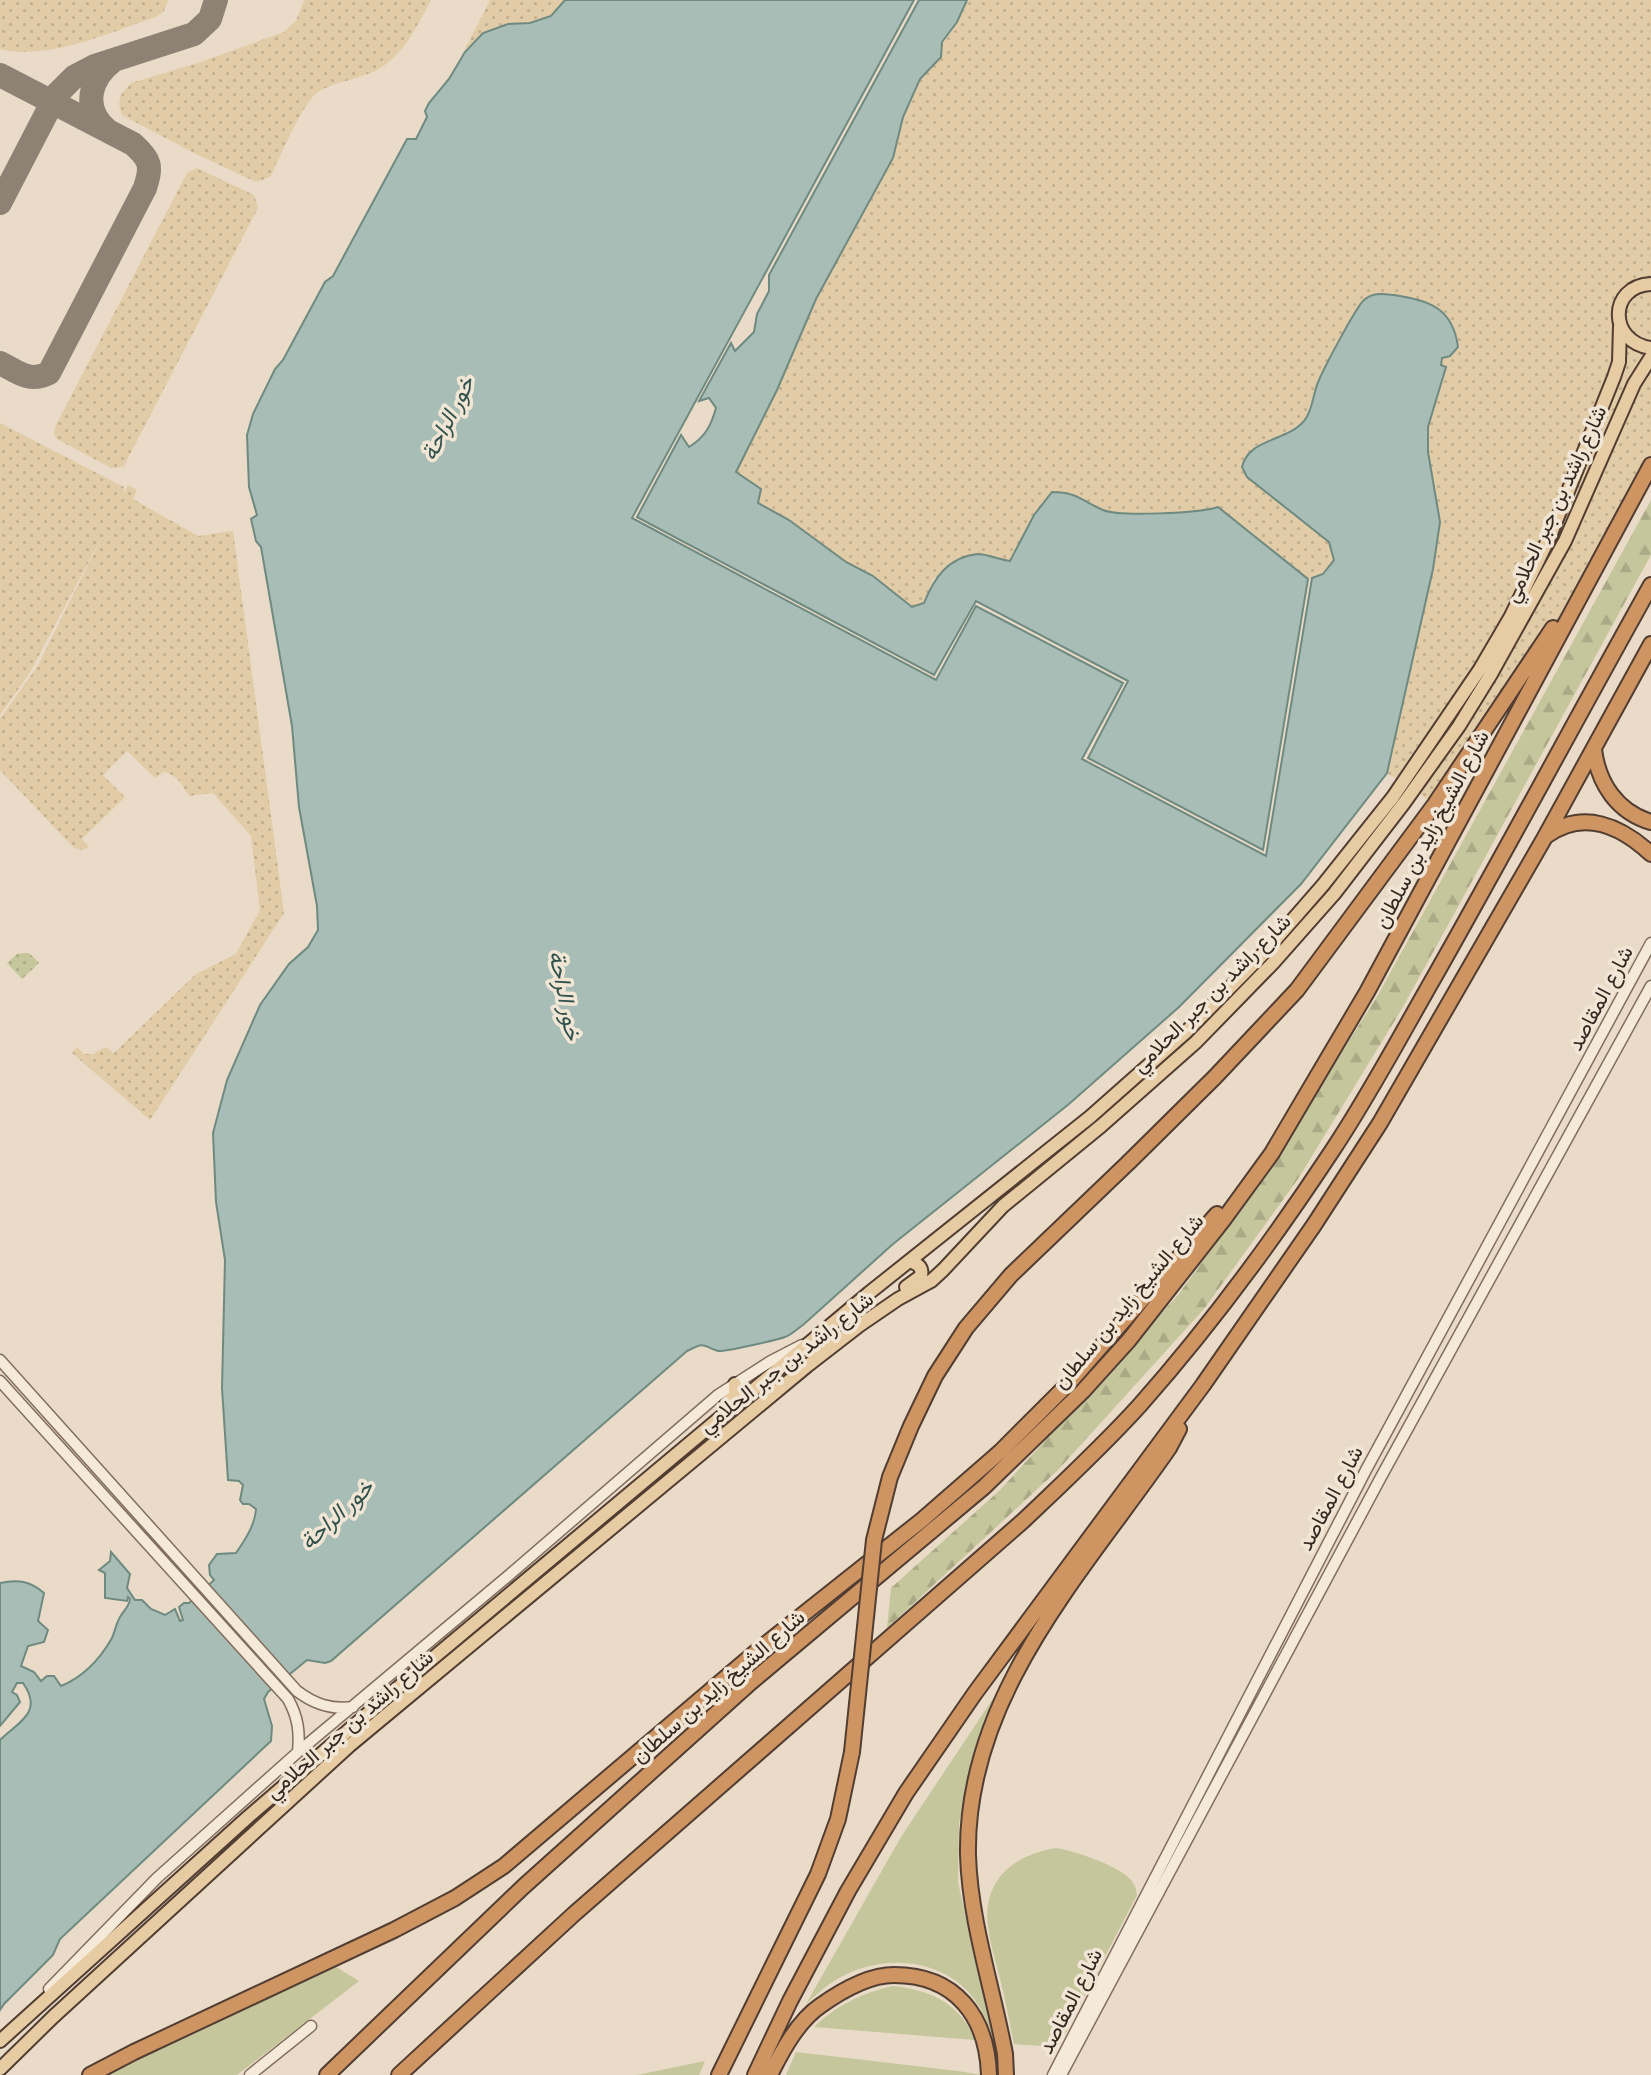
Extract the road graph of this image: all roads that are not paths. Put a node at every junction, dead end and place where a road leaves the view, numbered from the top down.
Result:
1 (1649, 283) edge
2 (1620, 326) junction
3 (1651, 348) edge
4 (1651, 357) edge
5 (1651, 465) edge
6 (1594, 569) junction
7 (1651, 585) edge
8 (1651, 645) edge
9 (1594, 750) junction
10 (1651, 822) edge
11 (1545, 836) junction
12 (1651, 854) edge
13 (1651, 943) edge
14 (1651, 986) edge
15 (1272, 1153) junction
16 (910, 1261) junction
17 (877, 1313) junction
18 (815, 1338) junction
19 (0, 1360) edge
20 (0, 1381) edge
21 (735, 1384) junction
22 (1203, 1385) junction
23 (702, 1433) junction
24 (354, 1707) junction
25 (298, 1752) junction
26 (1092, 2010) junction
27 (311, 2026) dead end
28 (0, 2041) edge
29 (0, 2069) edge
30 (765, 2069) edge
31 (90, 2075) edge
32 (250, 2075) edge
33 (327, 2075) edge
34 (399, 2075) edge
35 (719, 2075) edge
36 (989, 2075) edge
37 (1006, 2075) edge
38 (1053, 2075) edge
39 (1061, 2075) edge

1 - 2 main road, شارع راشد بن جبر الحلامي
2 - 3 main road
2 - 16 main road, شارع راشد بن جبر الحلامي
4 - 17 main road, شارع راشد بن جبر الحلامي
5 - 6 highway, شارع الشيخ زايد بن سلطان
6 - 15 highway, شارع الشيخ زايد بن سلطان
6 - 35 highway, bridge
7 - 34 highway
8 - 9 highway
9 - 10 highway
9 - 11 highway
11 - 12 highway
11 - 22 highway
13 - 26 street, شارع المقاصد
14 - 26 street, شارع المقاصد
15 - 31 highway
15 - 33 highway, شارع الشيخ زايد بن سلطان
16 - 17 main road
16 - 18 main road, شارع راشد بن جبر الحلامي
17 - 29 main road, شارع راشد بن جبر الحلامي
18 - 21 street
18 - 23 main road, شارع راشد بن جبر الحلامي
19 - 24 street
20 - 25 street
21 - 23 main road
21 - 24 street
22 - 30 highway
22 - 37 highway
23 - 28 main road, شارع راشد بن جبر الحلامي
24 - 25 street
25 - 28 street
26 - 38 street, شارع المقاصد
26 - 39 street, شارع المقاصد
27 - 32 street
30 - 36 highway

